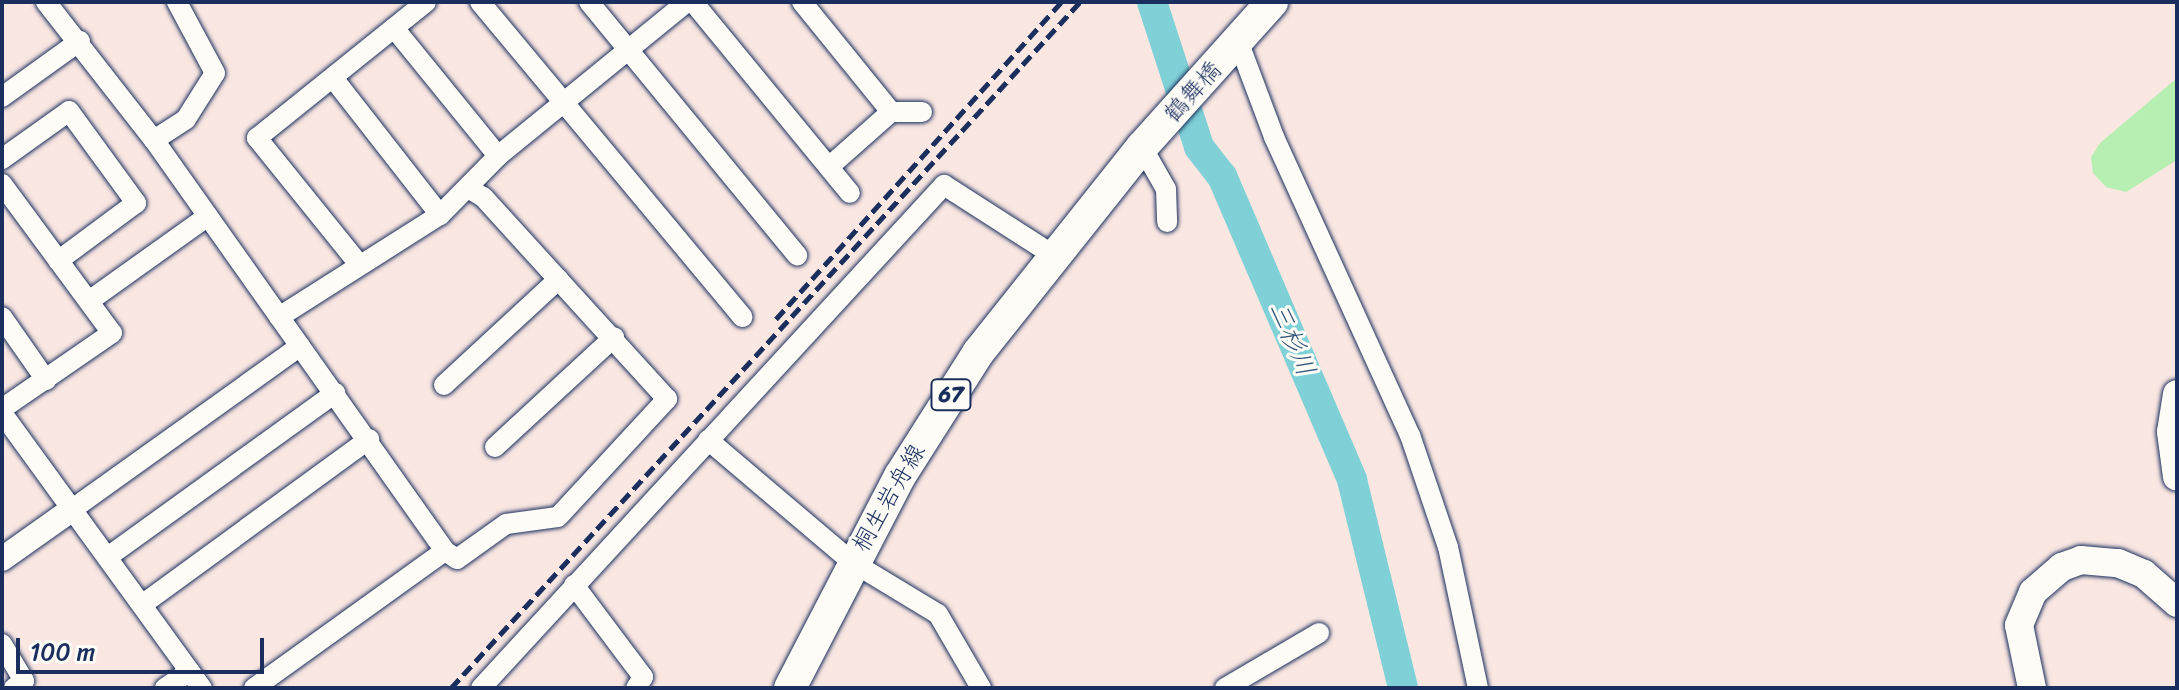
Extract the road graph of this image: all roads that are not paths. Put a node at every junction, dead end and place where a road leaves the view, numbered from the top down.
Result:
1 (46, 2) edge
2 (177, 2) edge
3 (426, 2) edge
4 (480, 2) edge
5 (589, 2) edge
6 (690, 2) edge
7 (802, 2) edge
8 (1272, 2) edge
9 (394, 28) junction
10 (80, 41) junction
11 (1233, 46) junction
12 (629, 49) junction
13 (333, 78) junction
14 (2, 97) edge
15 (563, 103) junction
16 (891, 112) junction
17 (922, 112) dead end
18 (154, 140) junction
19 (1149, 140) junction
20 (498, 156) junction
21 (2, 159) edge
22 (830, 166) junction
23 (2, 184) edge
24 (468, 188) junction
25 (850, 193) dead end
26 (440, 215) junction
27 (208, 216) junction
28 (1167, 222) dead end
29 (797, 255) dead end
30 (1053, 255) junction
31 (58, 261) junction
32 (358, 263) junction
33 (559, 279) junction
34 (89, 301) junction
35 (2, 317) edge
36 (279, 317) junction
37 (742, 317) dead end
38 (614, 337) junction
39 (300, 346) junction
40 (46, 380) junction
41 (444, 385) dead end
42 (335, 393) junction
43 (2177, 394) edge
44 (2, 411) edge
45 (369, 439) junction
46 (708, 440) junction
47 (495, 447) dead end
48 (2177, 477) edge
49 (74, 508) junction
50 (445, 551) junction
51 (109, 556) junction
52 (2, 559) edge
53 (852, 562) junction
54 (574, 585) junction
55 (2177, 603) edge
56 (143, 604) junction
57 (1319, 633) dead end
58 (2, 644) edge
59 (190, 671) junction
60 (14, 688) edge
61 (165, 688) edge
62 (202, 688) edge
63 (254, 688) edge
64 (481, 688) edge
65 (636, 688) edge
66 (790, 688) edge
67 (981, 688) edge
68 (1225, 688) edge
69 (1478, 688) edge
70 (2032, 688) edge

1 - 10 street
2 - 18 street
3 - 9 street
4 - 15 street
5 - 12 street
6 - 12 street
6 - 22 street
7 - 16 street
8 - 11 main road, 67
9 - 13 street
9 - 20 street
10 - 14 street
10 - 18 street
11 - 19 main road, 鶴舞橋 / 67
11 - 69 street
12 - 15 street
12 - 29 street
13 - 26 street
13 - 32 street
15 - 20 street
15 - 37 street
16 - 17 street
16 - 22 street
18 - 27 street
19 - 28 street
19 - 30 main road, 桐生岩舟線 / 67
20 - 24 street
21 - 31 street
22 - 25 street
23 - 31 street
24 - 26 street
24 - 33 street
26 - 32 street
27 - 34 street
27 - 36 street
30 - 46 street
30 - 53 main road, 桐生岩舟線 / 67
31 - 34 street
32 - 36 street
33 - 38 street
33 - 41 street
34 - 40 street
35 - 40 street
36 - 39 street
38 - 47 street
38 - 50 street
39 - 42 street
39 - 49 street
40 - 44 street
42 - 45 street
42 - 51 street
43 - 48 main road
44 - 49 street
45 - 50 street
45 - 56 street
46 - 53 street
46 - 54 street
49 - 51 street
49 - 52 street
50 - 63 street
51 - 56 street
53 - 66 main road, 桐生岩舟線 / 67
53 - 67 street
54 - 64 street
54 - 65 street
55 - 70 main road
56 - 59 street
57 - 68 street
58 - 60 street
59 - 61 street
59 - 62 street

